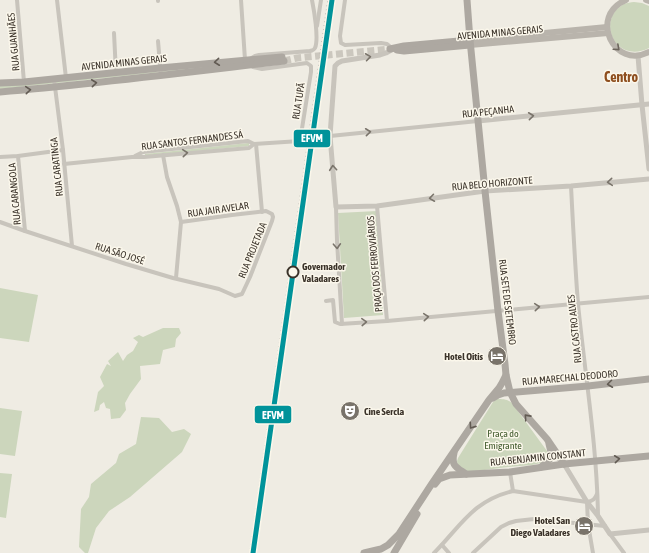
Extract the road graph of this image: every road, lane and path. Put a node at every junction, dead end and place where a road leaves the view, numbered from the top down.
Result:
1 (17, 0) edge
2 (57, 0) edge
3 (241, 0) edge
4 (312, 0) edge
5 (321, 0) edge
6 (345, 0) edge
7 (467, 0) edge
8 (626, 0) edge
9 (646, 0) edge
10 (649, 2) edge
11 (607, 30) junction
12 (316, 32) junction
13 (114, 33) dead end
14 (158, 41) dead end
15 (470, 42) junction
16 (392, 49) junction
17 (649, 52) edge
18 (638, 56) junction
19 (284, 59) tunnel mouth
20 (248, 61) junction
21 (309, 64) joint
22 (160, 68) junction
23 (116, 73) junction
24 (161, 76) junction
25 (66, 78) junction
26 (54, 79) junction
27 (24, 82) junction
28 (0, 83) edge
29 (55, 87) junction
30 (0, 92) edge
31 (649, 104) edge
32 (642, 105) junction
33 (478, 121) junction
34 (330, 136) junction
35 (300, 141) joint
36 (255, 144) junction
37 (63, 150) junction
38 (163, 155) junction
39 (18, 156) junction
40 (0, 157) edge
41 (132, 157) junction
42 (64, 164) junction
43 (649, 169) edge
44 (649, 179) edge
45 (571, 186) junction
46 (485, 190) junction
47 (377, 206) junction
48 (336, 207) junction
49 (262, 212) junction
50 (0, 222) edge
51 (180, 222) junction
52 (25, 231) junction
53 (72, 246) junction
54 (176, 278) junction
55 (235, 296) joint
56 (649, 297) edge
57 (326, 301) dead end
58 (578, 304) junction
59 (498, 311) junction
60 (387, 321) junction
61 (342, 324) junction
62 (506, 375) junction
63 (649, 379) edge
64 (588, 386) junction
65 (510, 392) junction
66 (489, 400) junction
67 (547, 439) junction
68 (454, 451) junction
69 (649, 456) edge
70 (596, 462) junction
71 (564, 464) junction
72 (533, 469) junction
73 (510, 472) junction
74 (466, 474) junction
75 (513, 491) junction
76 (598, 494) junction
77 (587, 502) junction
78 (598, 516) junction
79 (588, 524) junction
80 (605, 526) junction
81 (649, 530) edge
82 (610, 534) junction
83 (442, 545) junction
84 (619, 545) junction
85 (364, 553) edge
86 (394, 553) edge
87 (434, 553) edge
88 (449, 553) edge
89 (473, 553) edge
90 (593, 553) edge
91 (618, 553) edge
92 (624, 553) edge

1 - 27 street, RUA GUANHÃES
2 - 25 street
3 - 20 street
4 - 12 street
5 - 12 street
6 - 16 street, AVENIDA MINAS GERAIS
7 - 15 main road, RUA SETE DE SETEMBRO
8 - 11 main road
9 - 10 main road
11 - 15 main road, AVENIDA MINAS GERAIS
11 -> 18 main road
12 - 20 street, AVENIDA MINAS GERAIS
13 - 23 street
14 - 22 street
15 - 16 main road, AVENIDA MINAS GERAIS
15 - 33 main road, RUA SETE DE SETEMBRO
34 -> 16 street, AVENIDA MINAS GERAIS
17 - 18 main road
18 - 32 street
19 - 20 main road, AVENIDA MINAS GERAIS
20 - 21 street, AVENIDA MINAS GERAIS
20 -> 22 main road, AVENIDA MINAS GERAIS
20 - 24 main road, AVENIDA MINAS GERAIS
21 - 35 street, RUA TUPÃ
22 - 23 main road, AVENIDA MINAS GERAIS
22 - 24 street
23 - 25 main road, AVENIDA MINAS GERAIS
29 -> 24 main road, AVENIDA MINAS GERAIS
25 - 26 main road, AVENIDA MINAS GERAIS
26 - 27 main road, AVENIDA MINAS GERAIS
26 - 29 street, RUA CARATINGA
27 - 28 main road, AVENIDA MINAS GERAIS
30 -> 29 main road, AVENIDA MINAS GERAIS
29 - 37 street, RUA CARATINGA
31 - 32 street, RUA PEÇANHA
33 -> 32 street, RUA PEÇANHA
32 - 43 street
34 -> 33 street, RUA PEÇANHA
33 - 46 main road, RUA SETE DE SETEMBRO
48 -> 34 street
35 - 36 street, RUA SANTOS FERNANDES SÁ
38 -> 36 street, RUA SANTOS FERNANDES SÁ
36 - 41 street, RUA SANTOS FERNANDES SÁ
36 - 49 street, RUA JAIR AVELAR
37 - 39 street
37 - 42 street, RUA CARATINGA
38 - 41 street, RUA SANTOS FERNANDES SÁ
38 - 51 street
39 - 40 street
39 - 52 street, RUA CARANGOLA
41 - 42 street, RUA SANTOS FERNANDES SÁ
42 - 53 street, RUA CARATINGA
44 -> 45 street, RUA BELO HORIZONTE
45 - 46 street, RUA BELO HORIZONTE
45 - 58 street, RUA CASTRO ALVES
46 -> 47 street, RUA BELO HORIZONTE
46 - 59 main road, RUA SETE DE SETEMBRO
47 - 48 street, RUA BELO HORIZONTE
47 - 60 street, PRAÇA DOS FERROVIÁRIOS
48 -> 61 street
49 - 51 street, RUA JAIR AVELAR
49 - 55 street, RUA PROJETADA
50 - 52 street, RUA SÃO JOSÉ
51 - 54 street
52 - 53 street, RUA SÃO JOSÉ
53 - 54 street, RUA SÃO JOSÉ
54 - 55 street, RUA SÃO JOSÉ
56 - 58 street
57 - 61 street
59 -> 58 street
58 - 64 street, RUA CASTRO ALVES
60 -> 59 street
59 - 62 main road, RUA SETE DE SETEMBRO
61 -> 60 street
62 - 65 main road, RUA MARECHAL DEODORO
62 - 66 main road
63 -> 64 main road, RUA MARECHAL DEODORO
64 - 65 main road, RUA MARECHAL DEODORO
64 - 70 street, RUA CASTRO ALVES
65 - 66 main road
67 -> 65 main road
66 -> 68 main road
67 - 71 main road
67 - 72 main road
68 - 74 main road
68 - 85 main road
70 -> 69 main road, RUA BENJAMIN CONSTANT
70 - 71 main road, RUA BENJAMIN CONSTANT
70 - 76 street, RUA CASTRO ALVES
71 - 72 main road, RUA BENJAMIN CONSTANT
71 - 77 street
72 - 73 main road, RUA BENJAMIN CONSTANT
73 - 74 main road, RUA BENJAMIN CONSTANT
73 - 75 street
74 - 86 main road, RUA BENJAMIN CONSTANT
75 - 77 street
75 - 83 street
76 - 77 street
76 - 78 street, RUA CASTRO ALVES
77 - 78 street
77 - 79 street
78 - 80 street
79 - 80 street
79 - 89 street
79 - 90 street
80 - 82 street
81 - 82 street
82 - 84 street
83 - 87 street
83 - 88 street
84 - 91 street
84 - 92 street

